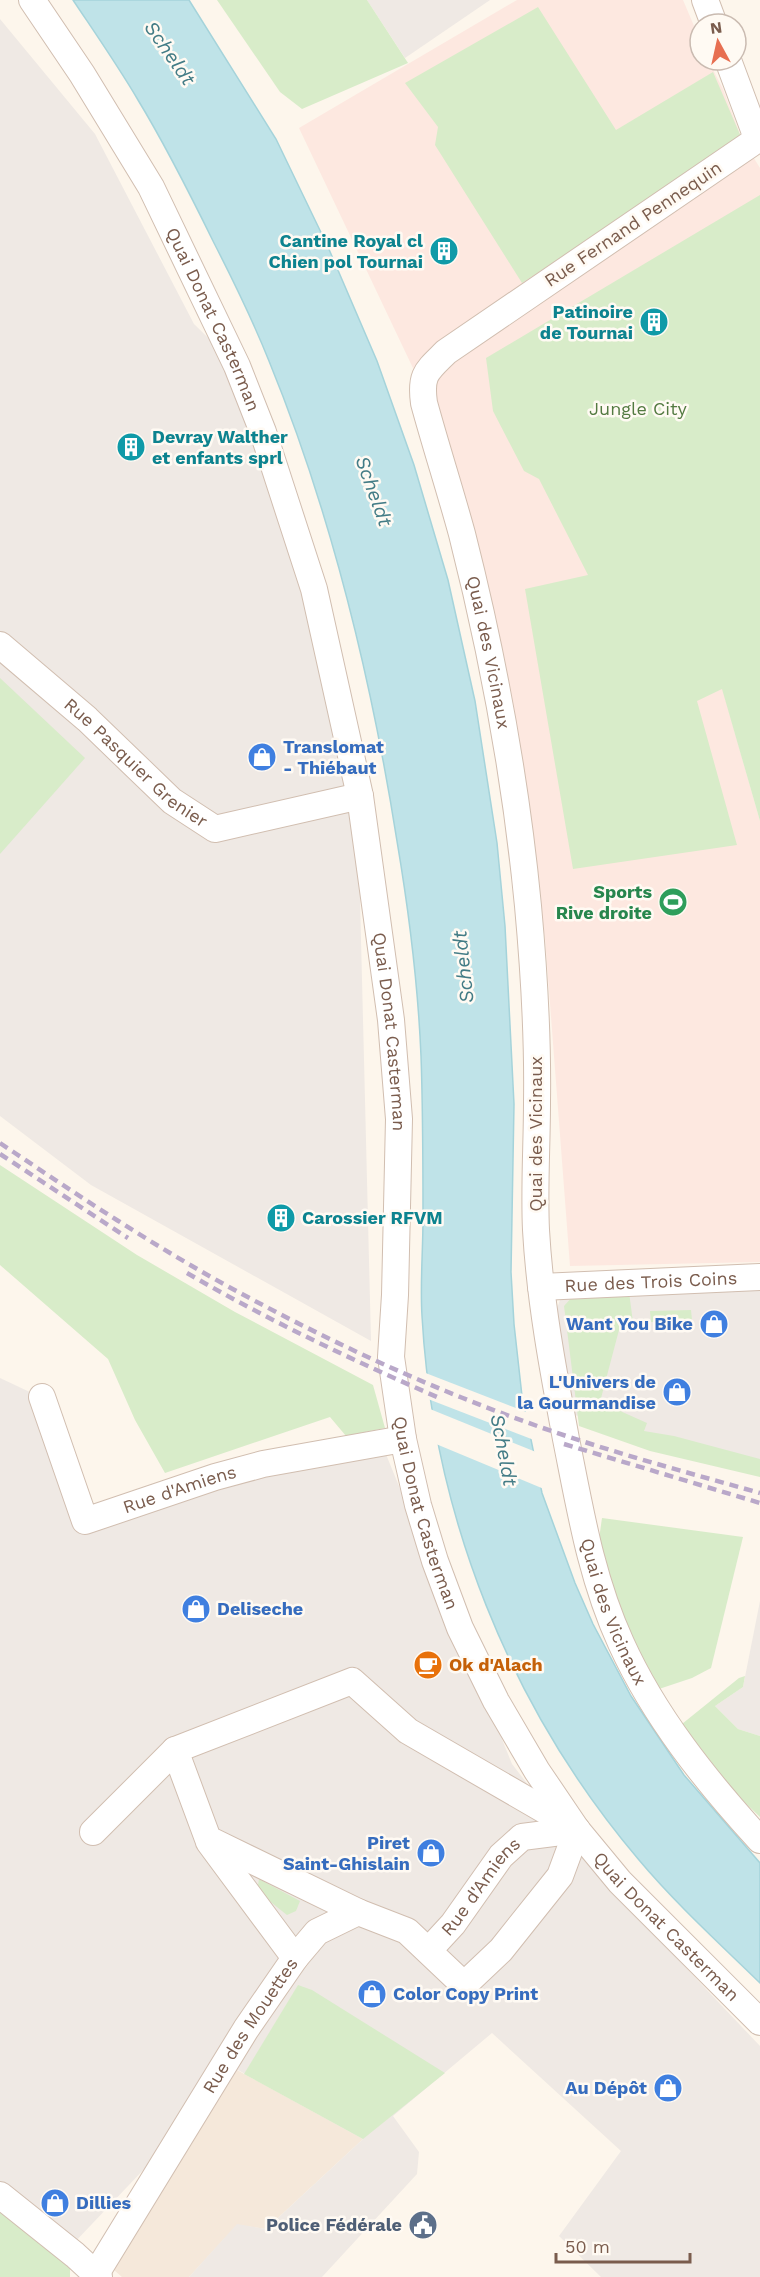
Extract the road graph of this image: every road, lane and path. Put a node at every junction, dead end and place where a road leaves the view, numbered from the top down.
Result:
1 (32, 0) edge
2 (732, 72) edge
3 (421, 385) joint
4 (0, 645) edge
5 (360, 796) junction
6 (760, 1277) edge
7 (541, 1287) junction
8 (42, 1397) dead end
9 (403, 1439) junction
10 (175, 1750) junction
11 (577, 1830) junction
12 (93, 1832) dead end
13 (208, 1839) junction
14 (760, 1840) edge
15 (358, 1912) junction
16 (429, 1950) junction
17 (295, 1958) junction
18 (760, 2022) edge
19 (0, 2195) edge
20 (97, 2276) edge

1 - 5 street, Quai Donat Casterman
2 - 3 street, Rue Fernand Pennequin
3 - 7 street, Quai des Vicinaux
4 - 5 street, Rue Pasquier Grenier
5 - 9 street, Quai Donat Casterman
6 - 7 street, Rue des Trois Coins
7 - 14 street, Quai des Vicinaux
8 - 9 street, Rue d'Amiens
9 - 11 street, Quai Donat Casterman
10 - 11 street
10 - 12 street
10 - 13 street
11 - 16 street, Rue d'Amiens
11 - 16 street
11 - 18 street, Quai Donat Casterman
13 - 15 street
13 - 17 street
15 - 16 street
15 - 17 street, Rue des Mouettes
17 - 20 street, Rue des Mouettes
19 - 20 street

